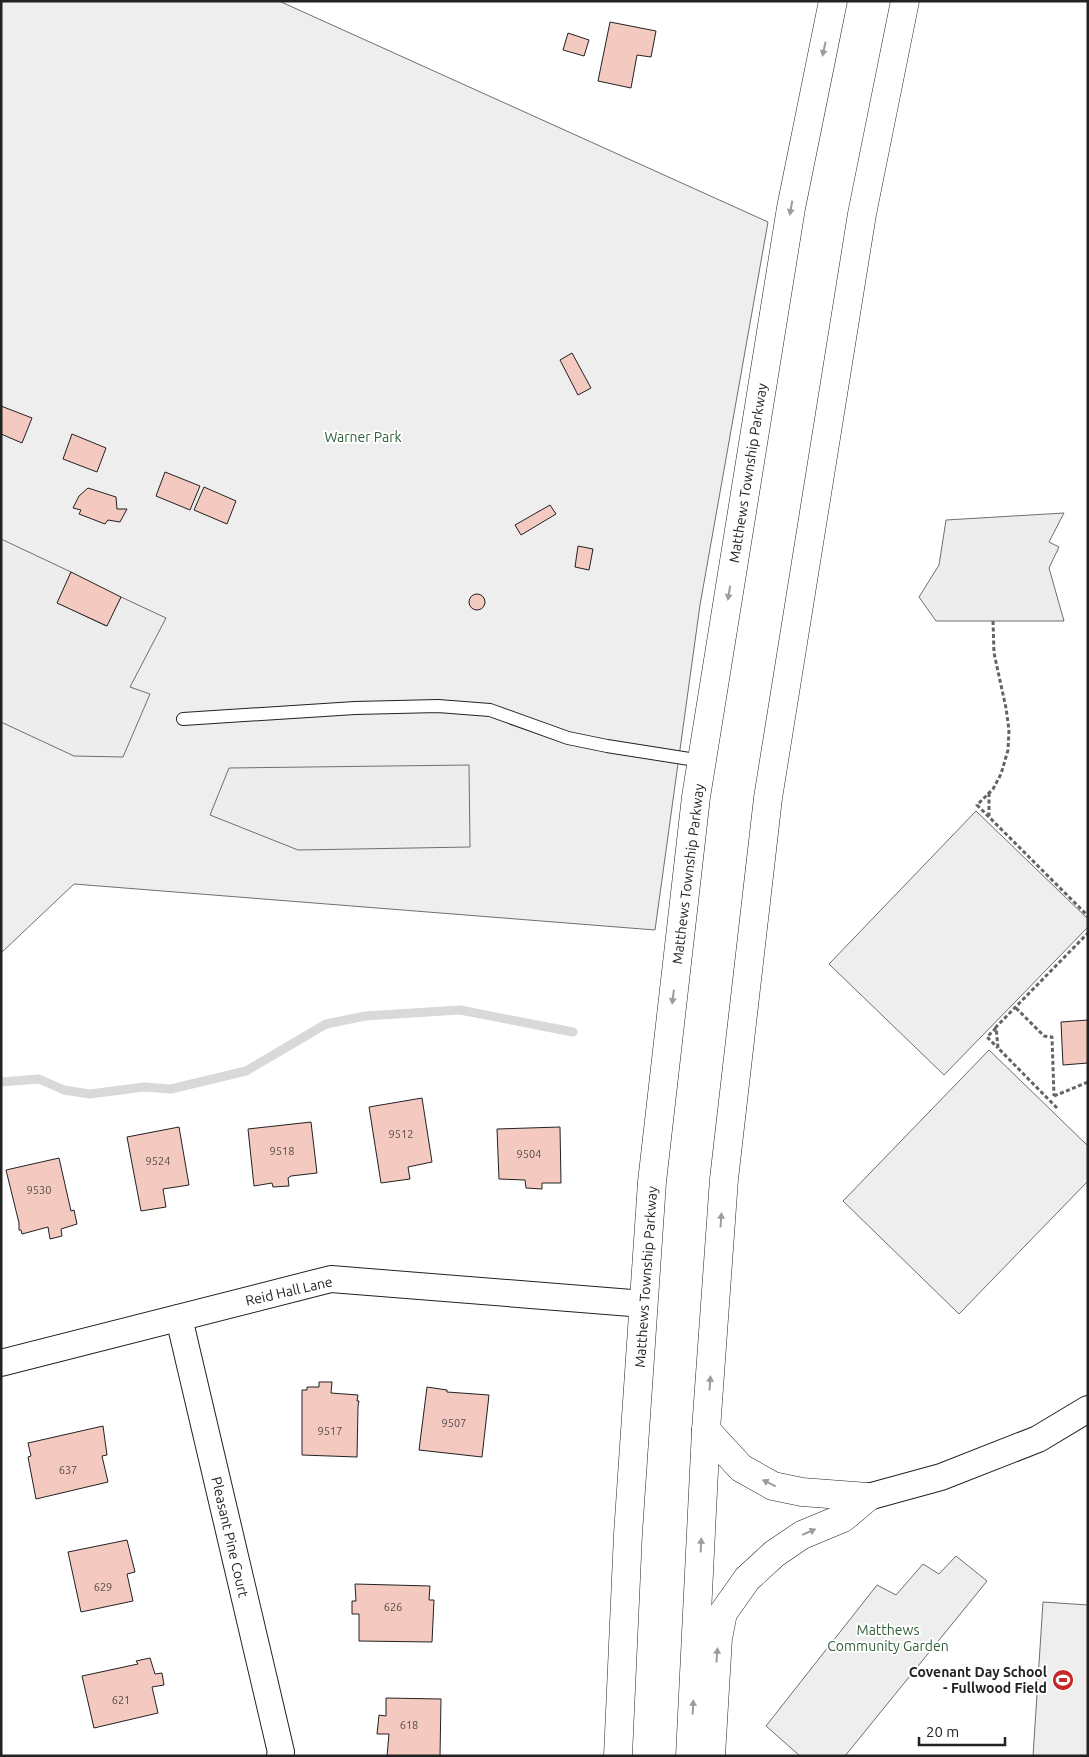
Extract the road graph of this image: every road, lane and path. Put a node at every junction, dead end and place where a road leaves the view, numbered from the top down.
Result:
1 (833, 1) edge
2 (905, 1) edge
3 (994, 621) dead end
4 (183, 719) dead end
5 (702, 761) junction
6 (988, 793) junction
7 (989, 817) junction
8 (1088, 916) edge
9 (1088, 933) edge
10 (1016, 1008) junction
11 (996, 1027) junction
12 (998, 1048) junction
13 (1088, 1082) edge
14 (1054, 1096) junction
15 (1050, 1100) junction
16 (1057, 1108) dead end
17 (644, 1304) junction
18 (179, 1318) junction
19 (1, 1363) edge
20 (1088, 1409) edge
21 (706, 1430) junction
22 (868, 1497) junction
23 (280, 1756) edge
24 (618, 1756) edge
25 (690, 1756) edge
26 (710, 1756) edge

1 -> 5 main road, Matthews Township Parkway
21 -> 2 main road
3 - 6 path
4 - 5 lane
5 -> 17 main road, Matthews Township Parkway
6 - 7 path
6 - 7 path
7 - 8 path
9 - 10 path
10 - 11 path
10 - 14 path
11 - 12 path
11 - 12 path
12 - 15 path
13 - 14 path
14 - 15 path
15 - 16 path
17 - 18 street, Reid Hall Lane
17 - 24 main road, Matthews Township Parkway
18 - 19 street, Reid Hall Lane
18 - 23 street, Pleasant Pine Court
20 - 22 street
22 -> 21 main road
25 -> 21 main road
26 -> 22 main road

